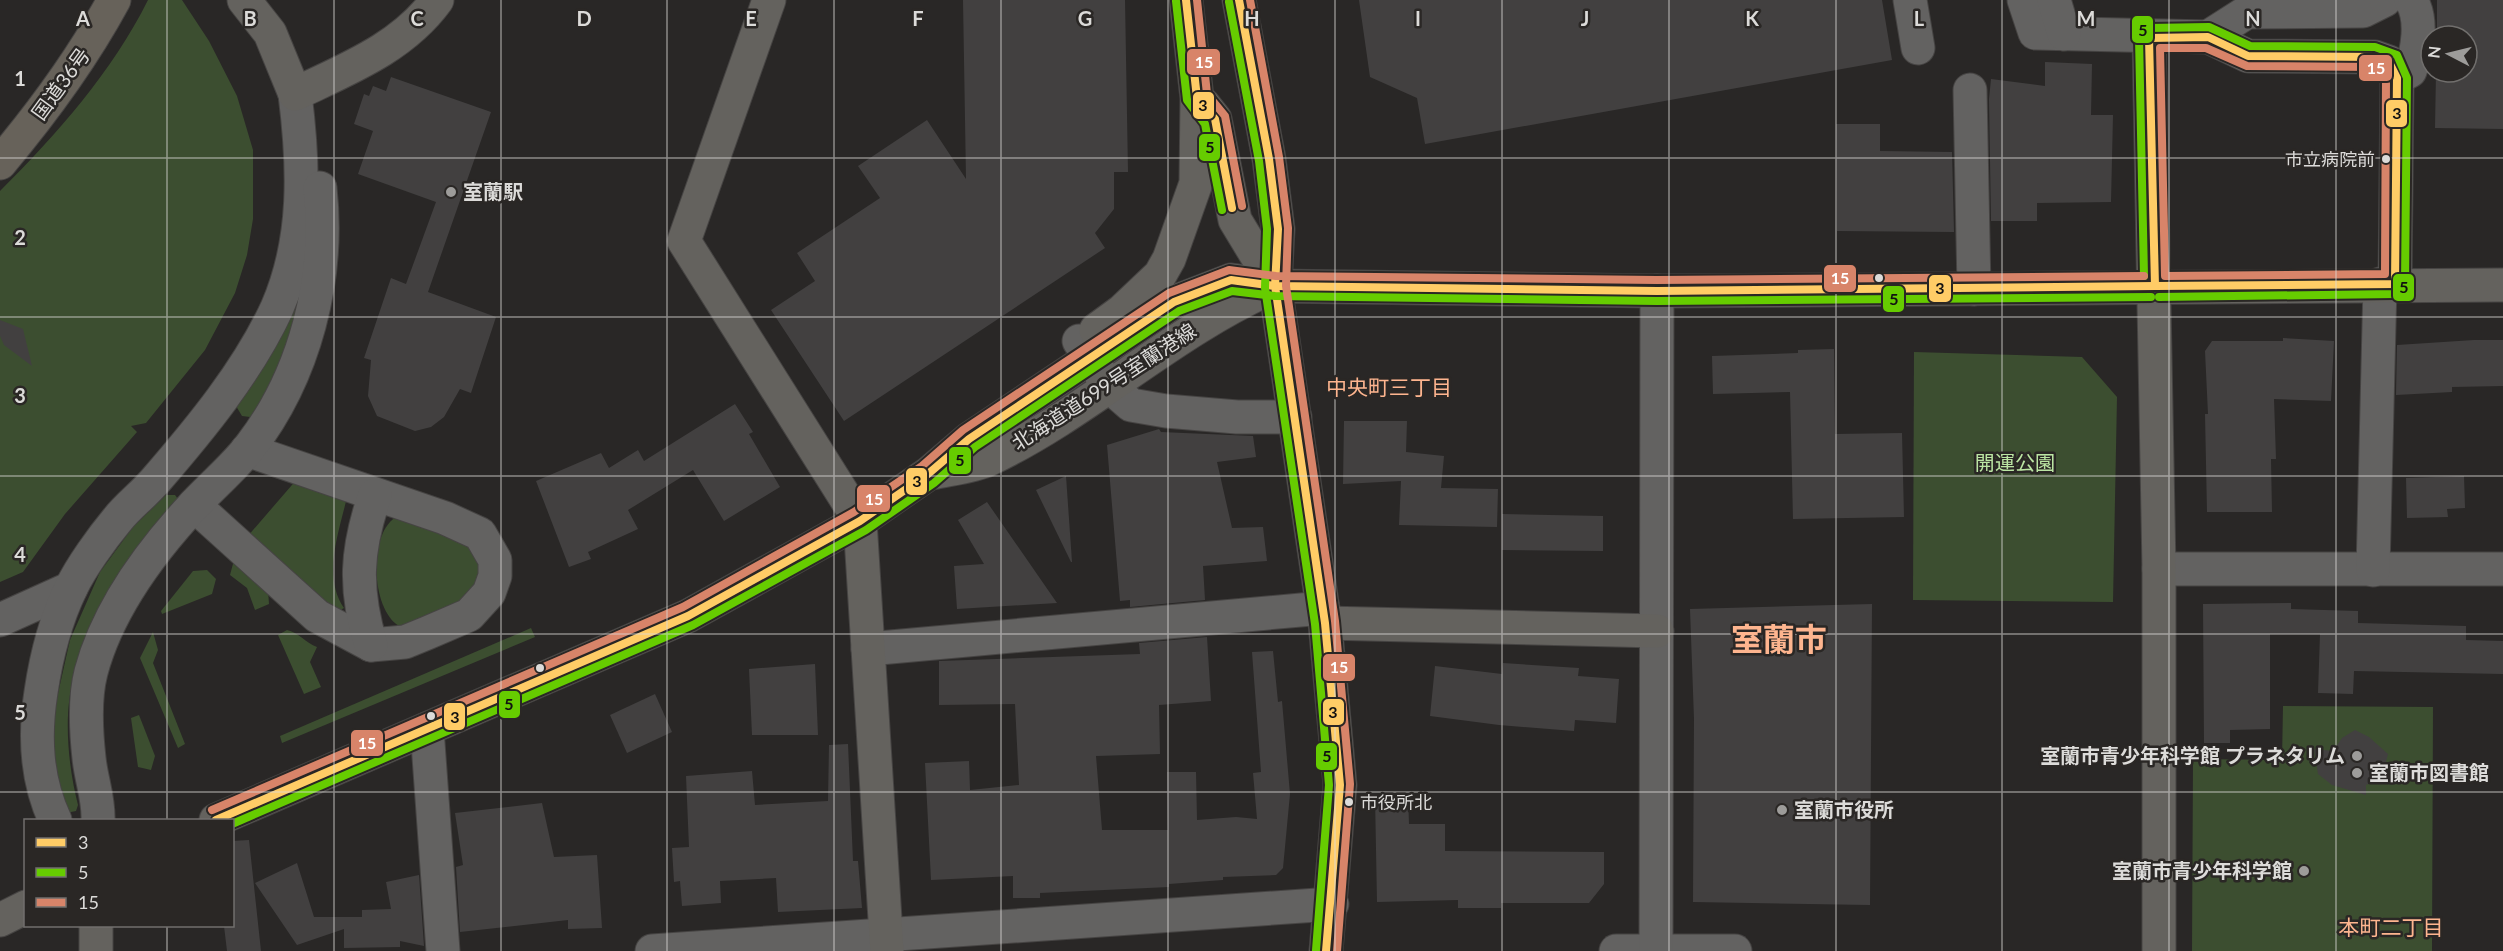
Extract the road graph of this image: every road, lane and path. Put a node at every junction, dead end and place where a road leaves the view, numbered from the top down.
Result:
1 (114, 0) edge
2 (244, 0) edge
3 (437, 0) edge
4 (769, 0) edge
5 (1186, 0) edge
6 (1239, 0) edge
7 (1911, 0) edge
8 (2024, 0) edge
9 (2054, 0) edge
10 (2385, 0) edge
11 (2411, 0) edge
12 (2064, 34) junction
13 (2208, 37) junction
14 (2149, 38) junction
15 (1918, 48) dead end
16 (2397, 78) junction
17 (1970, 90) dead end
18 (295, 94) junction
19 (1197, 98) junction
20 (0, 163) edge
21 (2388, 284) junction
22 (2503, 285) edge
23 (1275, 286) junction
24 (2155, 287) junction
25 (1974, 288) junction
26 (1657, 291) junction
27 (1084, 350) junction
28 (1108, 386) junction
29 (1295, 417) junction
30 (248, 450) junction
31 (928, 474) junction
32 (375, 495) junction
33 (194, 505) junction
34 (860, 521) junction
35 (2158, 569) junction
36 (2503, 569) edge
37 (2373, 570) junction
38 (71, 588) junction
39 (1324, 616) junction
40 (0, 620) edge
41 (1657, 631) junction
42 (371, 645) junction
43 (868, 649) junction
44 (427, 729) junction
45 (56, 819) edge
46 (98, 819) edge
47 (218, 819) edge
48 (1332, 904) junction
49 (24, 908) edge
50 (0, 920) edge
51 (96, 927) edge
52 (887, 943) edge
53 (96, 951) edge
54 (443, 951) edge
55 (652, 951) edge
56 (1326, 951) edge
57 (1616, 951) edge
58 (1656, 951) edge
59 (1735, 951) edge
60 (2159, 951) edge

1 - 20 highway, 国道36号
2 - 18 street
3 - 18 street
4 - 34 street
5 - 19 street, 北海道道699号室蘭港線
6 - 23 street
7 - 15 street
8 - 12 street
9 - 12 street
10 - 13 street
11 - 16 street
12 - 14 street
13 - 14 street
13 - 16 street
14 - 24 street
16 - 21 street
17 - 25 street
18 - 30 street
18 - 38 street
19 - 23 street
19 - 27 street, 北海道道699号室蘭港線
21 - 22 street
21 - 24 street
21 - 37 street
23 - 26 street
23 - 27 street, 北海道道699号室蘭港線
23 - 28 street, 北海道道699号室蘭港線
23 - 29 street
24 - 25 street
24 - 35 street
25 - 26 street
26 - 41 street
27 - 28 street
27 - 31 street, 北海道道699号室蘭港線
28 - 29 street
28 - 31 street, 北海道道699号室蘭港線
29 - 39 street
30 - 32 street
30 - 33 street
31 - 34 street, 北海道道699号室蘭港線
32 - 42 street
32 - 42 street
33 - 42 street
33 - 46 street
34 - 43 street
34 - 44 street, 北海道道699号室蘭港線
35 - 37 street
35 - 60 street
36 - 37 street
38 - 40 street
38 - 45 street
39 - 41 street
39 - 43 street
39 - 48 street
41 - 58 street
43 - 52 street
44 - 47 street, 北海道道699号室蘭港線
44 - 54 street
48 - 52 street
48 - 56 street
49 - 50 street
51 - 53 street
52 - 55 street
57 - 58 street
58 - 59 street

